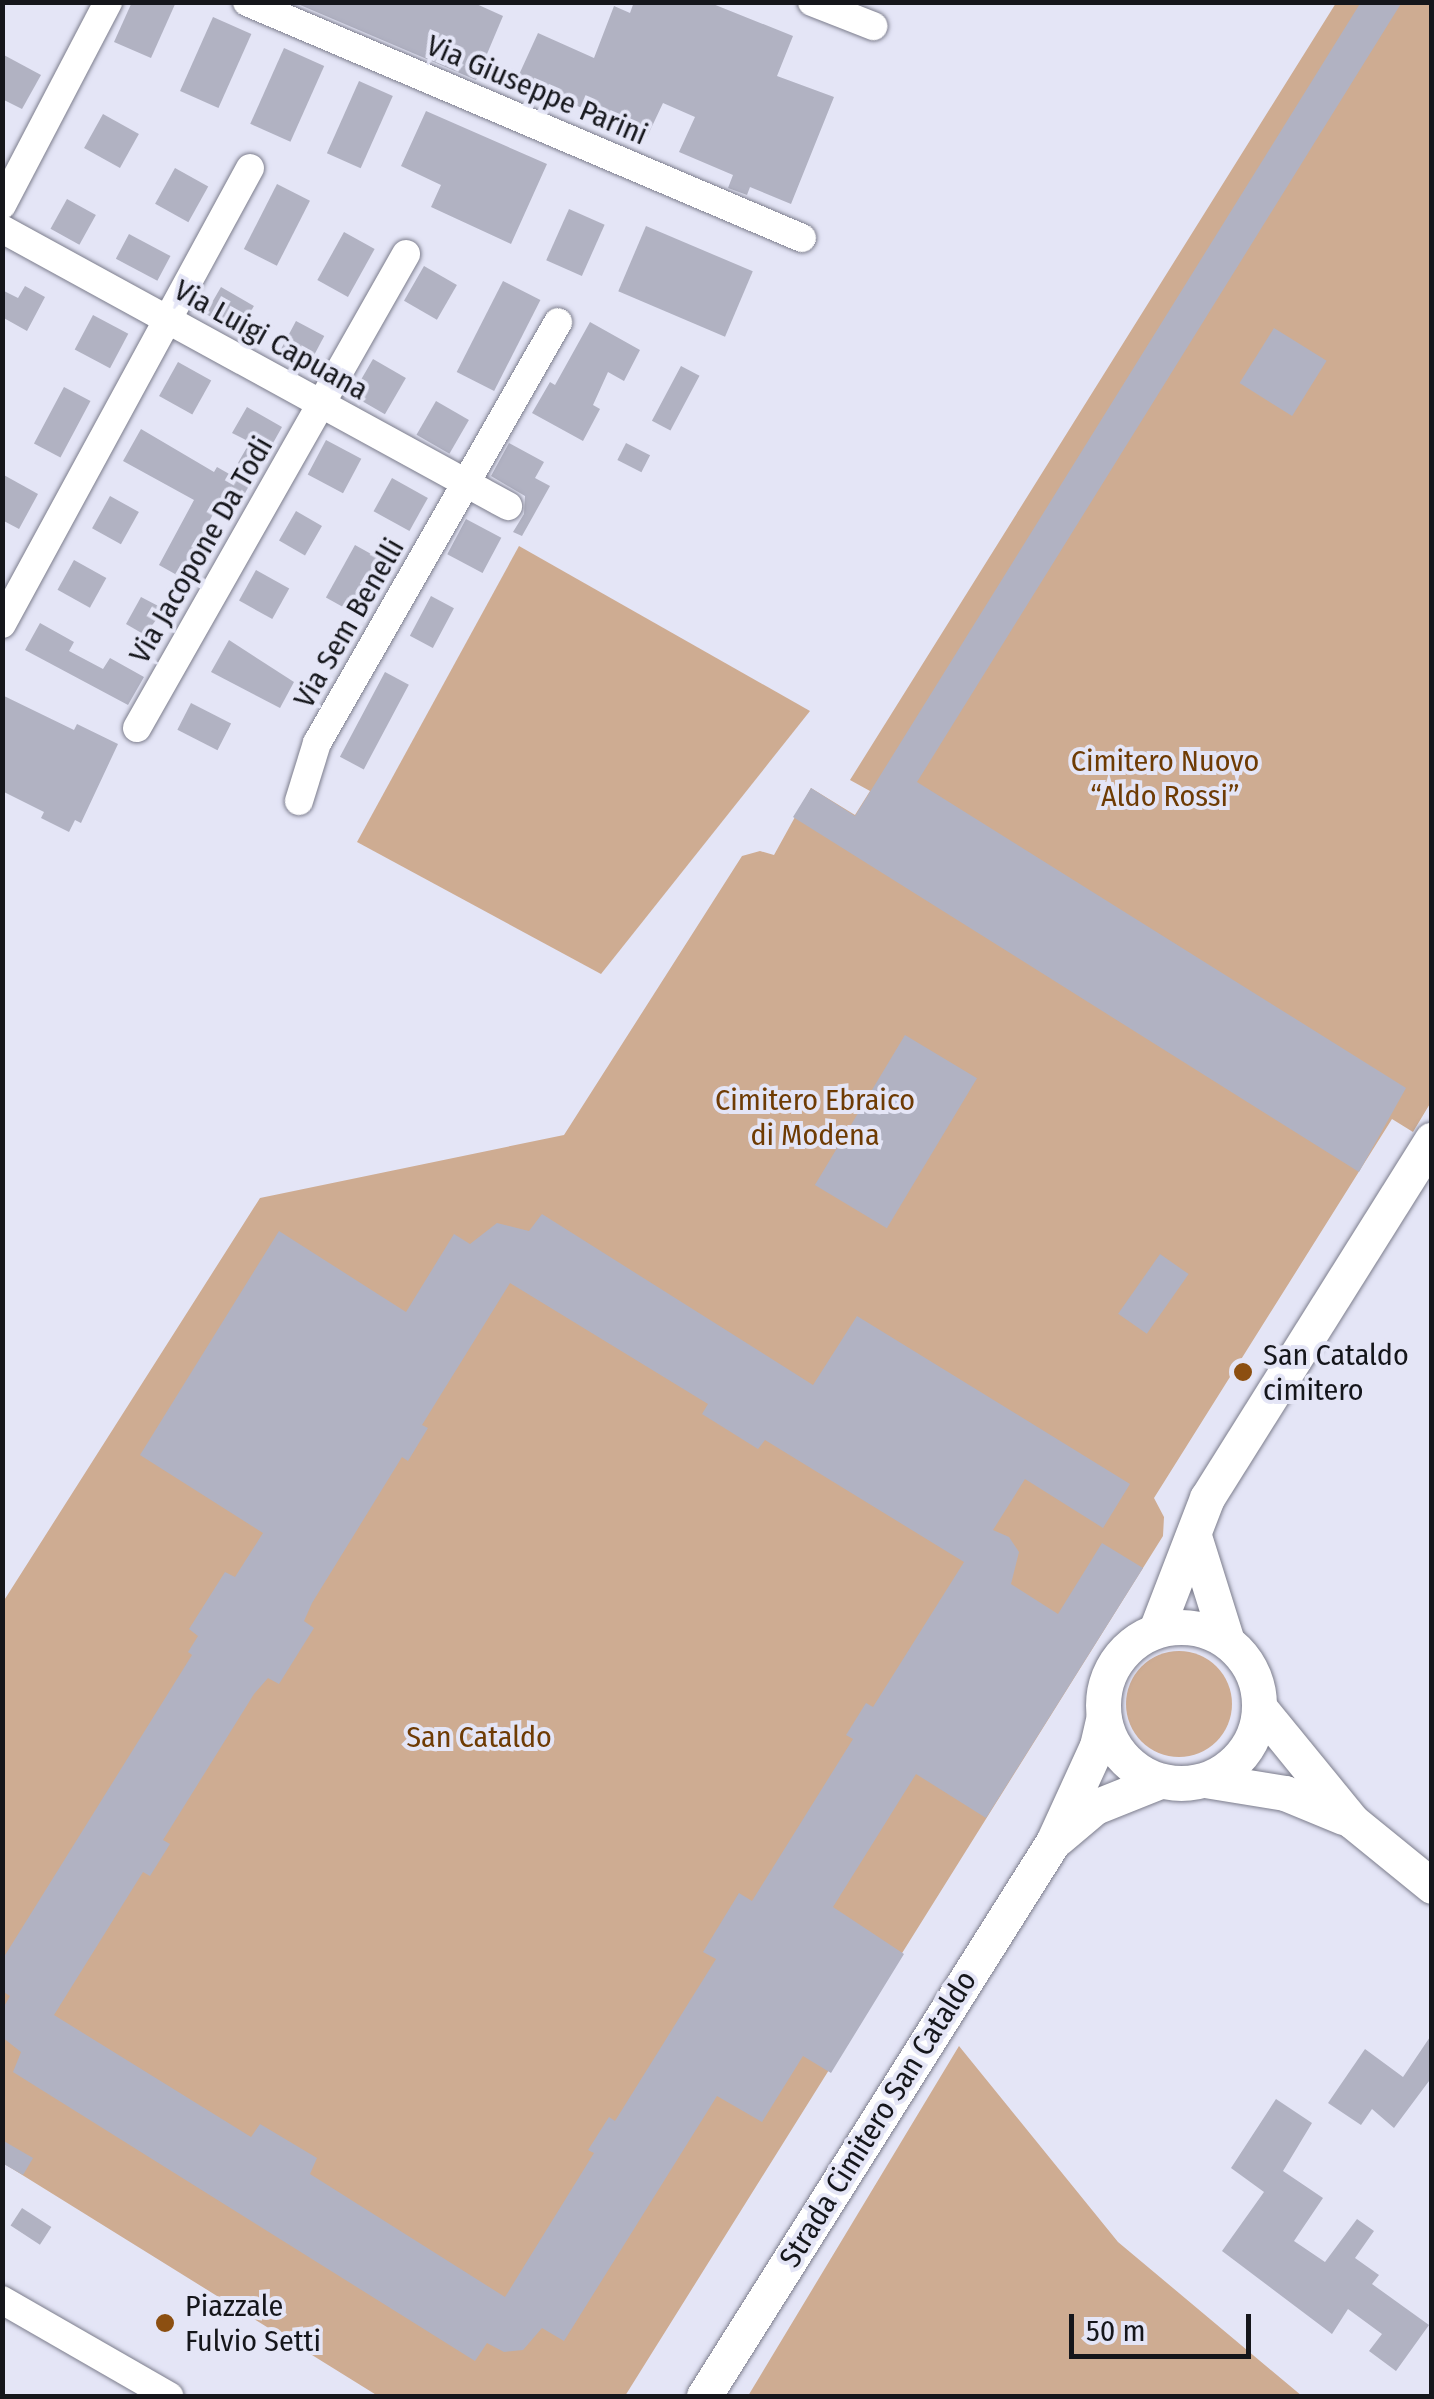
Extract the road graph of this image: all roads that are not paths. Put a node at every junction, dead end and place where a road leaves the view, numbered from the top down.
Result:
1 (108, 2) edge
2 (247, 2) edge
3 (812, 2) edge
4 (873, 26) dead end
5 (250, 168) dead end
6 (2, 205) edge
7 (2, 230) edge
8 (802, 238) dead end
9 (406, 254) dead end
10 (168, 320) junction
11 (558, 322) dead end
12 (321, 404) junction
13 (468, 484) junction
14 (508, 506) dead end
15 (2, 624) edge
16 (138, 728) dead end
17 (299, 802) dead end
18 (1432, 1140) edge
19 (1194, 1536) junction
20 (1156, 1630) junction
21 (1227, 1640) junction
22 (1259, 1707) junction
23 (1103, 1719) junction
24 (1205, 1780) junction
25 (1160, 1781) junction
26 (1352, 1821) junction
27 (1053, 1842) junction
28 (1432, 1886) edge
29 (2, 2300) edge
30 (169, 2396) edge
31 (704, 2396) edge

1 - 6 street
2 - 8 street, Via Giuseppe Parini
3 - 4 street
5 - 10 street
7 - 10 street, Via Luigi Capuana
9 - 12 street, Via Jacopone Da Todi
10 - 12 street, Via Luigi Capuana
10 - 15 street
11 - 13 street, Via Sem Benelli
12 - 13 street, Via Luigi Capuana
12 - 16 street, Via Jacopone Da Todi
13 - 14 street, Via Luigi Capuana
13 - 17 street, Via Sem Benelli
18 - 19 street
19 - 20 street
19 - 21 street
20 - 21 street
20 - 23 street
21 - 22 street
22 - 24 street
22 - 26 street
23 - 25 street
23 - 27 street, Strada Cimitero San Cataldo
24 - 25 street
24 - 26 street
25 - 27 street, Strada Cimitero San Cataldo
26 - 28 street
27 - 31 street, Strada Cimitero San Cataldo
29 - 30 street

